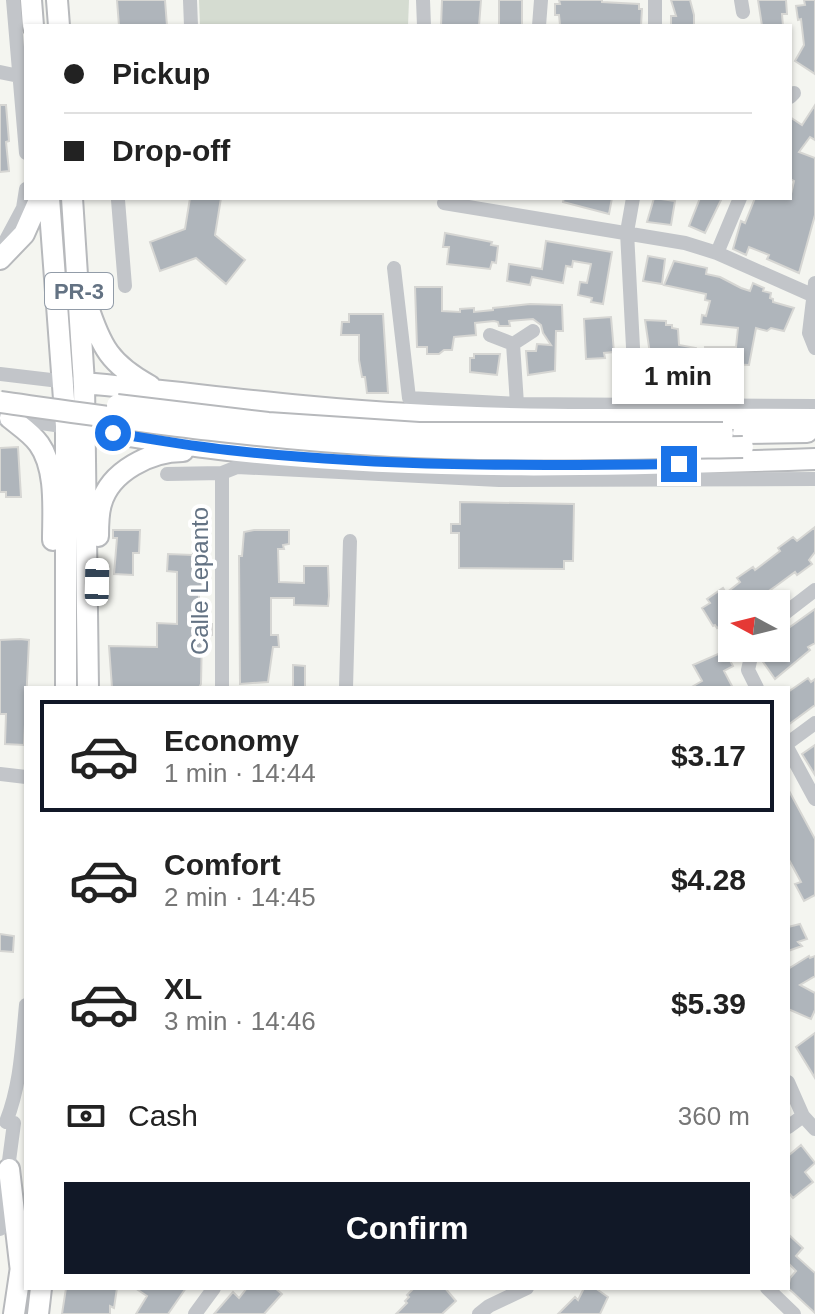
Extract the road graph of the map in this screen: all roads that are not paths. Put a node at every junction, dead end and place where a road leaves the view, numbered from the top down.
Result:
1 (13, 0) edge
2 (31, 0) edge
3 (57, 0) edge
4 (190, 0) edge
5 (423, 0) edge
6 (541, 0) edge
7 (655, 0) edge
8 (33, 24) edge
9 (59, 24) edge
10 (191, 24) edge
11 (424, 24) edge
12 (539, 24) edge
13 (655, 24) edge
14 (0, 72) edge
15 (19, 76) junction
16 (24, 131) edge
17 (24, 200) edge
18 (39, 200) edge
19 (49, 200) edge
20 (72, 200) edge
21 (115, 200) edge
22 (633, 200) edge
23 (739, 200) edge
24 (444, 203) dead end
25 (627, 232) junction
26 (0, 251) edge
27 (717, 253) junction
28 (0, 259) edge
29 (394, 268) dead end
30 (78, 274) junction
31 (125, 286) dead end
32 (813, 289) edge
33 (533, 331) dead end
34 (490, 335) dead end
35 (513, 344) junction
36 (815, 348) edge
37 (0, 374) edge
38 (74, 382) junction
39 (0, 388) edge
40 (157, 390) junction
41 (517, 404) junction
42 (636, 405) junction
43 (815, 406) edge
44 (3, 412) edge
45 (815, 419) edge
46 (75, 428) junction
47 (815, 432) edge
48 (743, 440) junction
49 (815, 446) edge
50 (228, 450) junction
51 (815, 459) edge
52 (222, 473) junction
53 (167, 474) dead end
54 (815, 479) edge
55 (350, 541) dead end
56 (815, 590) edge
57 (790, 609) edge
58 (750, 662) edge
59 (89, 663) junction
60 (66, 680) edge
61 (88, 686) edge
62 (222, 686) edge
63 (346, 686) edge
64 (756, 686) edge
65 (815, 723) edge
66 (790, 742) edge
67 (790, 753) edge
68 (0, 774) edge
69 (24, 777) edge
70 (815, 799) edge
71 (24, 1028) edge
72 (790, 1087) edge
73 (803, 1116) junction
74 (12, 1122) edge
75 (790, 1126) edge
76 (815, 1129) edge
77 (9, 1169) junction
78 (0, 1229) edge
79 (24, 1246) edge
80 (21, 1272) junction
81 (41, 1290) edge
82 (213, 1290) edge
83 (523, 1290) edge
84 (769, 1290) edge
85 (14, 1314) edge
86 (38, 1314) edge
87 (195, 1314) edge
88 (479, 1314) edge
89 (794, 1314) edge

1 - 15 street
2 - 8 highway
3 - 9 highway
4 - 10 street
5 - 11 street
6 - 12 street
7 - 13 street
14 - 15 street
15 - 16 street
17 - 26 street
18 - 28 highway
19 - 38 highway, PR-3
20 - 30 highway, PR-3
21 - 31 street
22 - 25 street
23 - 27 street
24 - 25 street
25 - 27 street
25 - 42 street
27 - 32 street
29 - 41 street
30 - 38 highway, PR-3
30 - 40 highway
32 - 36 street
33 - 35 street
34 - 35 street
35 - 41 street
37 - 38 street
38 - 40 highway
38 - 46 highway, PR-3
39 - 48 highway, bridge
40 - 45 highway
41 - 42 street
42 - 43 street
44 - 46 street
44 - 48 highway, bridge
44 - 60 highway
46 - 50 highway
46 - 59 highway, PR-3
46 - 60 highway, PR-3
47 - 48 highway
48 - 49 highway
50 - 51 highway
50 - 59 highway
52 - 53 street
52 - 54 street
52 - 62 street, Calle Lepanto
55 - 63 street
56 - 57 street
58 - 64 street
59 - 61 highway, PR-3
65 - 66 street
67 - 70 street
68 - 69 street
71 - 74 street
72 - 73 street
73 - 75 street
73 - 76 street
74 - 77 street
77 - 78 street
77 - 80 highway
79 - 80 highway
80 - 85 highway
81 - 86 highway
82 - 87 street
83 - 88 street
84 - 89 street

